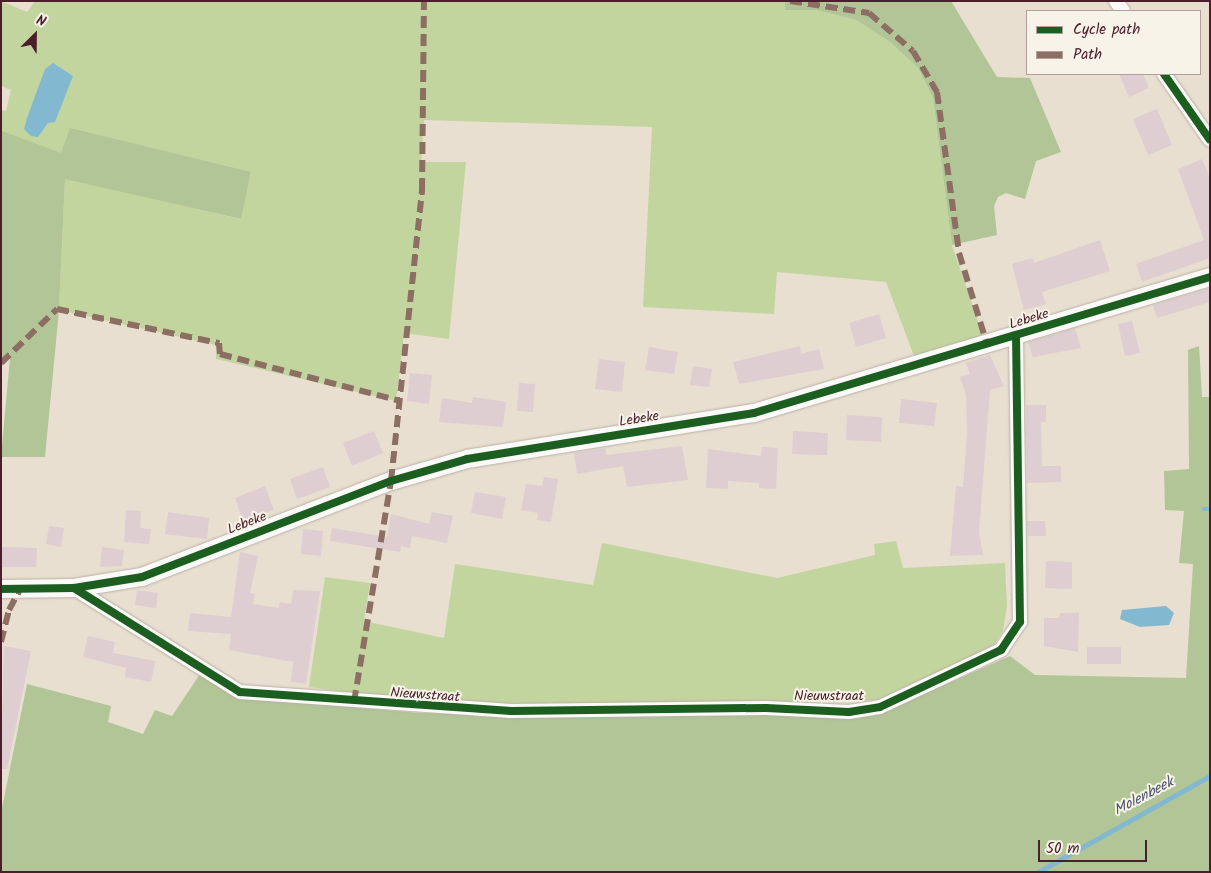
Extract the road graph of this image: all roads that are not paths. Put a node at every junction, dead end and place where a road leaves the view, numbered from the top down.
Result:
1 (1165, 75) edge
2 (1210, 140) edge
3 (1210, 277) edge
4 (1016, 336) junction
5 (74, 588) junction
6 (1, 589) edge

1 - 2 street
3 - 4 street, Lebeke
4 - 5 street, Lebeke
4 - 5 street, Nieuwstraat
5 - 6 street, Lebeke

